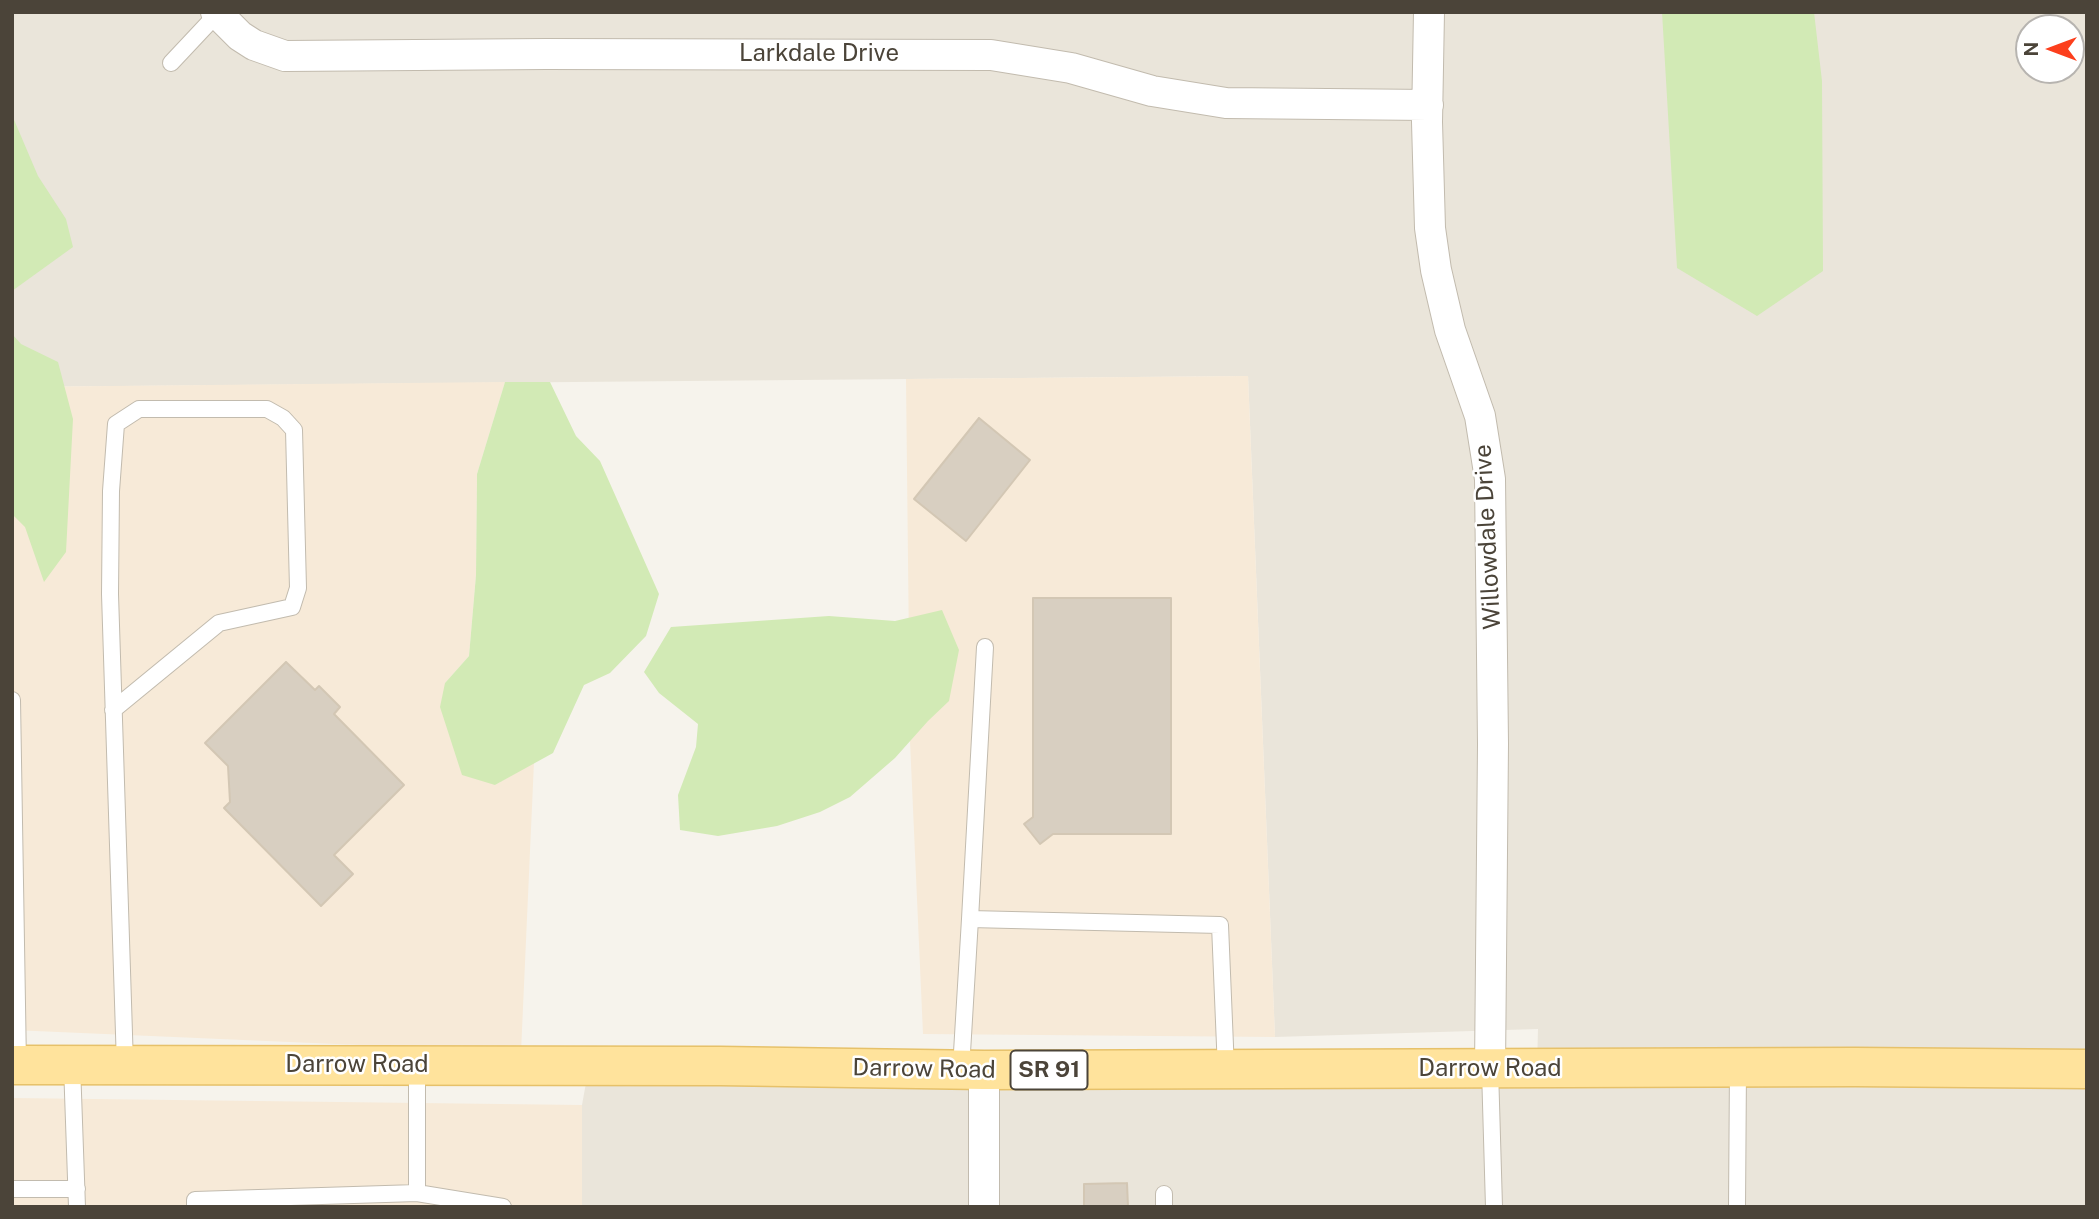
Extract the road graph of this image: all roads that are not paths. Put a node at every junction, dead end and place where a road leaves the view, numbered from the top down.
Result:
1 (1429, 12) edge
2 (217, 13) edge
3 (171, 63) dead end
4 (1428, 106) junction
5 (985, 647) dead end
6 (12, 700) edge
7 (113, 710) junction
8 (970, 919) junction
9 (15, 1065) edge
10 (72, 1065) junction
11 (125, 1065) junction
12 (417, 1066) junction
13 (1738, 1068) junction
14 (1490, 1069) junction
15 (2087, 1069) edge
16 (973, 1070) junction
17 (1226, 1070) junction
18 (12, 1189) edge
19 (77, 1189) junction
20 (417, 1193) junction
21 (77, 1207) edge
22 (195, 1207) edge
23 (503, 1207) edge
24 (984, 1207) edge
25 (1494, 1207) edge
26 (1737, 1207) edge

1 - 4 street, Willowdale Drive
2 - 3 lane
2 - 4 street, Larkdale Drive
4 - 14 street, Willowdale Drive
5 - 8 lane
6 - 9 lane
7 - 7 lane
7 - 11 lane
8 - 16 lane
8 - 17 lane
9 - 10 main road, Darrow Road / SR 91
10 - 11 main road, Darrow Road / SR 91
10 - 19 lane
11 - 12 main road, Darrow Road / SR 91
12 - 16 main road, Darrow Road / SR 91
12 - 20 lane
13 - 14 main road, Darrow Road / SR 91
13 - 15 main road, Darrow Road / SR 91
13 - 26 lane
14 - 17 main road, Darrow Road / SR 91
14 - 25 lane
16 - 17 main road, Darrow Road / SR 91
16 - 24 street
18 - 19 lane
19 - 21 lane
20 - 22 lane
20 - 23 lane

